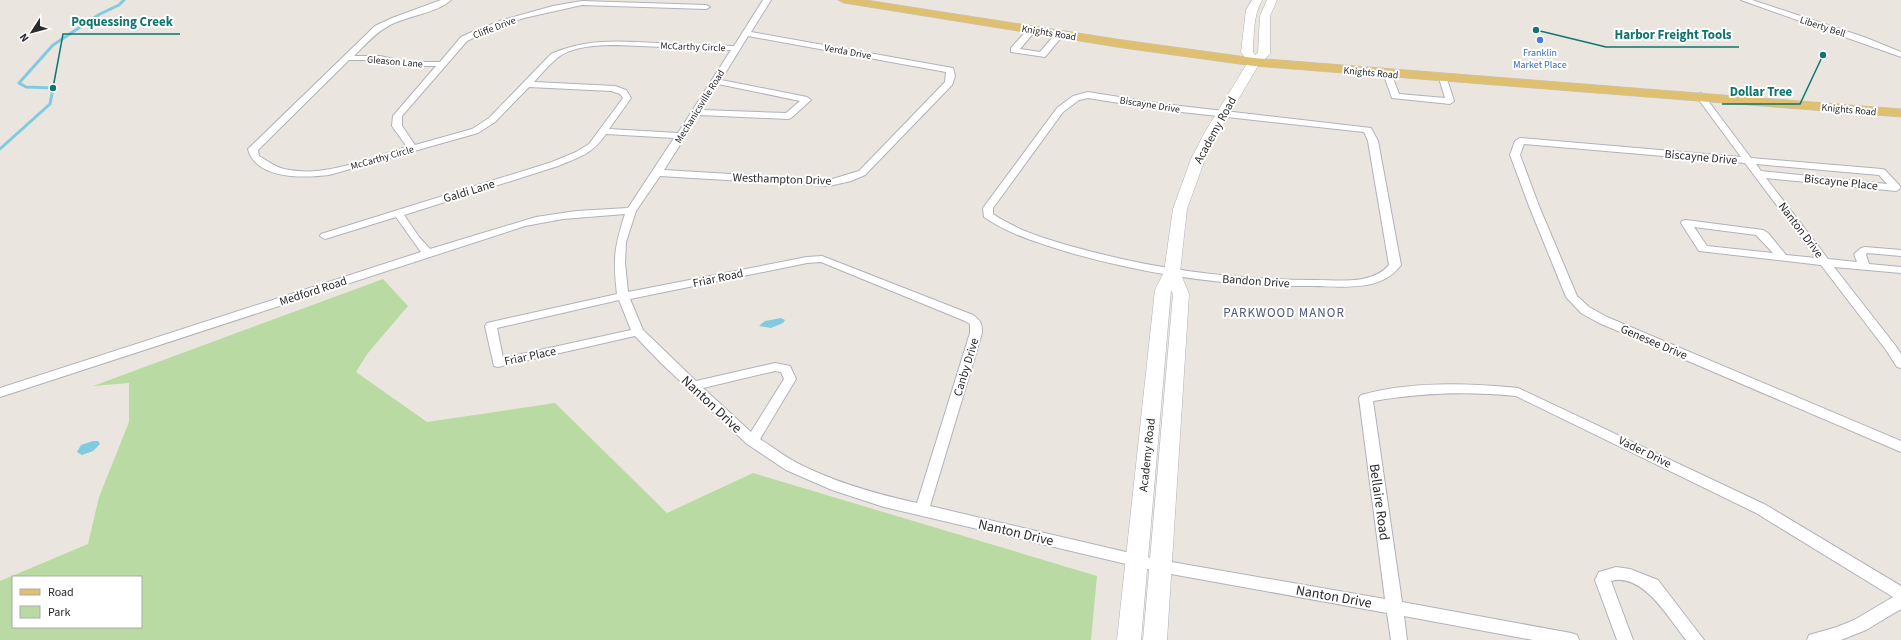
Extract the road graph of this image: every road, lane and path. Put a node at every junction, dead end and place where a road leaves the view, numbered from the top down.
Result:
1 (447, 0) edge
2 (767, 0) edge
3 (844, 0) edge
4 (902, 0) edge
5 (1257, 0) edge
6 (1272, 0) edge
7 (1745, 0) edge
8 (1760, 0) edge
9 (615, 2) edge
10 (706, 7) dead end
11 (1036, 26) junction
12 (746, 33) junction
13 (1060, 34) junction
14 (1901, 47) edge
15 (736, 48) junction
16 (1901, 54) edge
17 (1255, 56) junction
18 (347, 58) junction
19 (442, 64) junction
20 (950, 70) joint
21 (1387, 73) junction
22 (1442, 78) junction
23 (715, 82) junction
24 (527, 84) junction
25 (1700, 96) junction
26 (1901, 105) edge
27 (696, 112) junction
28 (1901, 113) edge
29 (1223, 114) junction
30 (604, 131) junction
31 (1369, 131) joint
32 (680, 136) junction
33 (1526, 142) joint
34 (412, 148) junction
35 (1748, 161) junction
36 (1876, 172) joint
37 (658, 174) junction
38 (1759, 174) junction
39 (631, 212) junction
40 (988, 212) joint
41 (398, 213) junction
42 (326, 236) dead end
43 (1901, 253) edge
44 (428, 254) junction
45 (1783, 258) junction
46 (814, 259) joint
47 (1824, 263) junction
48 (1865, 266) junction
49 (1901, 270) edge
50 (1172, 272) junction
51 (623, 296) junction
52 (638, 332) junction
53 (1896, 348) edge
54 (1901, 364) edge
55 (693, 386) junction
56 (0, 393) edge
57 (1366, 398) joint
58 (752, 441) junction
59 (1901, 447) edge
60 (922, 510) junction
61 (1137, 561) junction
62 (1160, 566) junction
63 (1901, 594) edge
64 (1901, 601) edge
65 (1394, 607) junction
66 (1129, 640) edge
67 (1155, 640) edge
68 (1399, 640) edge
69 (1571, 640) edge
70 (1625, 640) edge
71 (1696, 640) edge
72 (1815, 640) edge

1 - 18 street, McCarthy Circle
2 - 12 street, Mechanicsville Road
3 - 11 main road, Knights Road
4 - 11 main road, Knights Road
5 - 17 main road
6 - 17 main road
7 - 16 street, Liberty Bell
8 - 14 street, Liberty Bell
9 - 10 street, Cliffe Drive
9 - 19 street, Cliffe Drive
11 - 13 main road, Knights Road
11 - 13 street
11 - 17 main road, Knights Road
12 - 15 street, Mechanicsville Road
12 - 20 street, Verda Drive
13 - 17 main road, Knights Road
15 - 23 street, Mechanicsville Road
15 - 24 street, McCarthy Circle
17 - 21 main road, Knights Road
17 - 26 main road, Knights Road
17 - 29 main road, Academy Road
18 - 19 street, Gleason Lane
18 - 34 street, McCarthy Circle
19 - 34 street, Cliffe Drive
20 - 37 street, Westhampton Drive
21 - 22 main road, Knights Road
21 - 22 street
22 - 25 main road, Knights Road
23 - 27 street, Mechanicsville Road
23 - 27 street
24 - 30 street, Galdi Lane
24 - 34 street, McCarthy Circle
25 - 28 main road, Knights Road
25 - 35 street, Nanton Drive
27 - 32 street, Mechanicsville Road
29 - 31 street, Biscayne Drive
29 - 40 street, Biscayne Drive
29 - 50 main road, Academy Road
30 - 32 street
30 - 41 street, Galdi Lane
31 - 50 street, Bandon Drive
32 - 37 street, Mechanicsville Road
33 - 35 street, Biscayne Drive
33 - 59 street, Genesee Drive
35 - 36 street, Biscayne Drive
35 - 38 street, Nanton Drive
36 - 38 street, Biscayne Place
37 - 39 street, Mechanicsville Road
38 - 47 street, Nanton Drive
39 - 44 street, Medford Road
39 - 51 street, Nanton Drive
40 - 50 street, Bandon Drive
41 - 42 street, Galdi Lane
41 - 44 street
43 - 48 street
44 - 56 street, Medford Road
45 - 45 street
45 - 47 street
46 - 51 street, Friar Road
46 - 60 street, Canby Drive
47 - 48 street
47 - 53 street, Nanton Drive
48 - 49 street
50 - 61 main road, Academy Road
50 - 62 main road, Academy Road
51 - 52 street, Nanton Drive
51 - 52 street, Friar Place
52 - 55 street, Nanton Drive
53 - 54 street, Nanton Drive
55 - 58 street, Nanton Drive
55 - 58 street
57 - 63 street, Vader Drive
57 - 65 street, Bellaire Road
58 - 60 street, Nanton Drive
60 - 61 street, Nanton Drive
61 - 62 street, Nanton Drive
61 - 66 main road, Academy Road
62 - 65 street, Nanton Drive
62 - 67 main road, Academy Road
64 - 72 street
65 - 68 street, Bellaire Road
65 - 69 street, Nanton Drive
70 - 71 street

